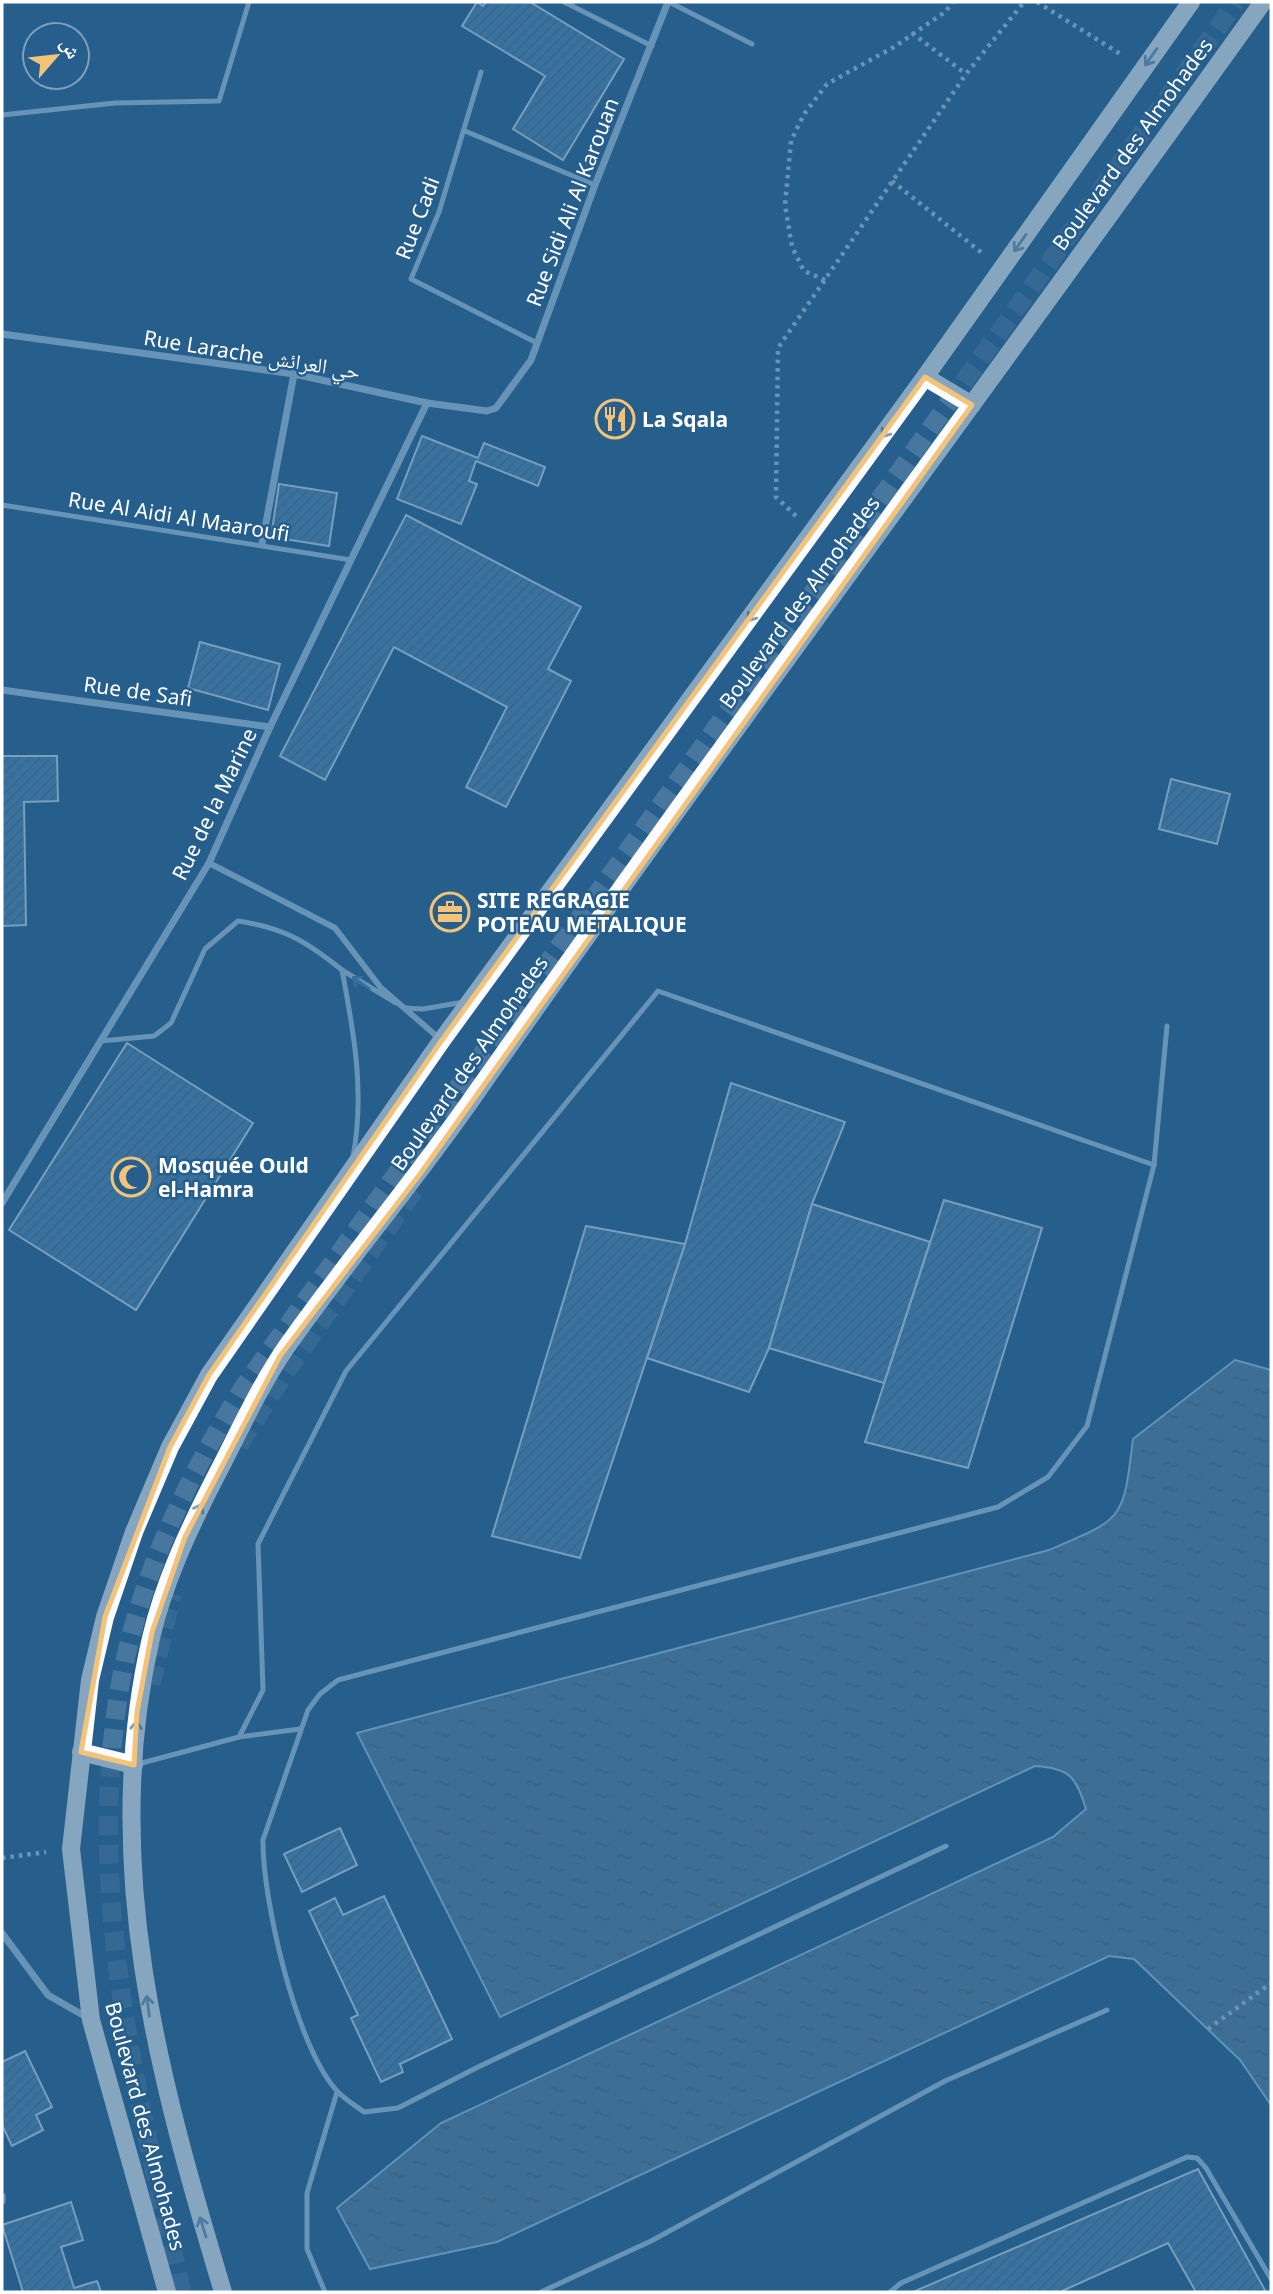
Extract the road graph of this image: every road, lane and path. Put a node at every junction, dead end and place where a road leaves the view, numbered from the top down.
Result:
1 (250, 2) edge
2 (564, 2) edge
3 (669, 2) edge
4 (953, 2) edge
5 (1024, 2) edge
6 (1037, 2) edge
7 (1191, 2) edge
8 (1263, 2) edge
9 (912, 33) junction
10 (752, 44) dead end
11 (652, 47) junction
12 (1143, 68) junction
13 (481, 72) dead end
14 (966, 74) junction
15 (2, 115) edge
16 (465, 131) junction
17 (892, 181) junction
18 (595, 185) junction
19 (1002, 269) junction
20 (825, 280) junction
21 (2, 334) edge
22 (537, 343) junction
23 (294, 374) junction
24 (925, 377) junction
25 (427, 403) junction
26 (972, 405) junction
27 (496, 408) joint
28 (2, 505) edge
29 (813, 532) junction
30 (262, 544) junction
31 (351, 560) junction
32 (2, 690) edge
33 (271, 727) junction
34 (209, 863) junction
35 (342, 970) junction
36 (471, 1001) junction
37 (404, 1008) junction
38 (1167, 1026) dead end
39 (442, 1040) junction
40 (101, 1041) junction
41 (1154, 1165) junction
42 (349, 1175) junction
43 (2, 1203) edge
44 (300, 1729) junction
45 (239, 1737) junction
46 (81, 1752) junction
47 (134, 1765) junction
48 (946, 1846) dead end
49 (71, 1849) junction
50 (2, 1858) edge
51 (2, 1933) edge
52 (1271, 1983) edge
53 (1107, 2010) dead end
54 (92, 2020) junction
55 (1208, 2029) dead end
56 (337, 2092) junction
57 (1271, 2278) edge
58 (167, 2292) edge
59 (223, 2292) edge
60 (325, 2292) edge
61 (541, 2292) edge
62 (890, 2292) edge

1 - 15 lane
2 - 11 lane
3 - 10 lane
3 - 11 street, Rue Sidi Ali Al Karouan
4 - 9 path
5 - 14 path
6 - 12 path
7 -> 12 main road, Boulevard des Almohades
8 - 26 main road, Boulevard des Almohades
9 - 14 path
9 - 20 path
11 - 18 street, Rue Sidi Ali Al Karouan
12 -> 19 main road, Boulevard des Almohades
13 - 16 lane, Rue Cadi
14 - 17 path
16 - 18 lane
16 - 22 lane, Rue Cadi
17 - 19 path
17 - 20 path
18 - 22 street, Rue Sidi Ali Al Karouan
19 - 24 main road, Boulevard des Almohades
20 - 29 path
21 - 23 street, Rue Larache حي العرائش
22 - 27 street, Rue Sidi Ali Al Karouan
23 - 25 street, Rue Larache حي العرائش
23 - 30 street
24 - 26 main road
24 -> 29 main road, Boulevard des Almohades
25 - 27 street, Rue Larache حي العرائش
25 - 31 street, Rue de la Marine
47 -> 26 main road, Boulevard des Almohades
28 - 30 lane, Rue Al Aidi Al Maaroufi
29 -> 36 main road, Boulevard des Almohades
30 - 31 lane, Rue Al Aidi Al Maaroufi
31 - 33 street, Rue de la Marine
32 - 33 street, Rue de Safi
33 - 34 street, Rue de la Marine
34 - 37 street
34 - 40 street, Rue de la Marine
37 -> 35 lane
35 - 40 lane
35 - 42 lane
36 - 37 lane
36 - 39 main road, Boulevard des Almohades
37 - 39 street
38 - 41 lane
39 - 42 main road, Boulevard des Almohades
40 - 43 street, Rue de la Marine
41 - 44 lane
41 - 45 lane
42 - 46 main road, Boulevard des Almohades
44 - 45 lane
44 - 56 lane
45 - 47 lane
46 - 47 main road
46 - 49 main road, Boulevard des Almohades
59 -> 47 main road, Boulevard des Almohades
48 - 56 lane
49 - 50 path
49 - 54 main road, Boulevard des Almohades
51 - 54 street
52 - 55 path
53 - 61 lane
54 - 58 main road, Boulevard des Almohades
56 - 60 lane
57 - 62 lane

